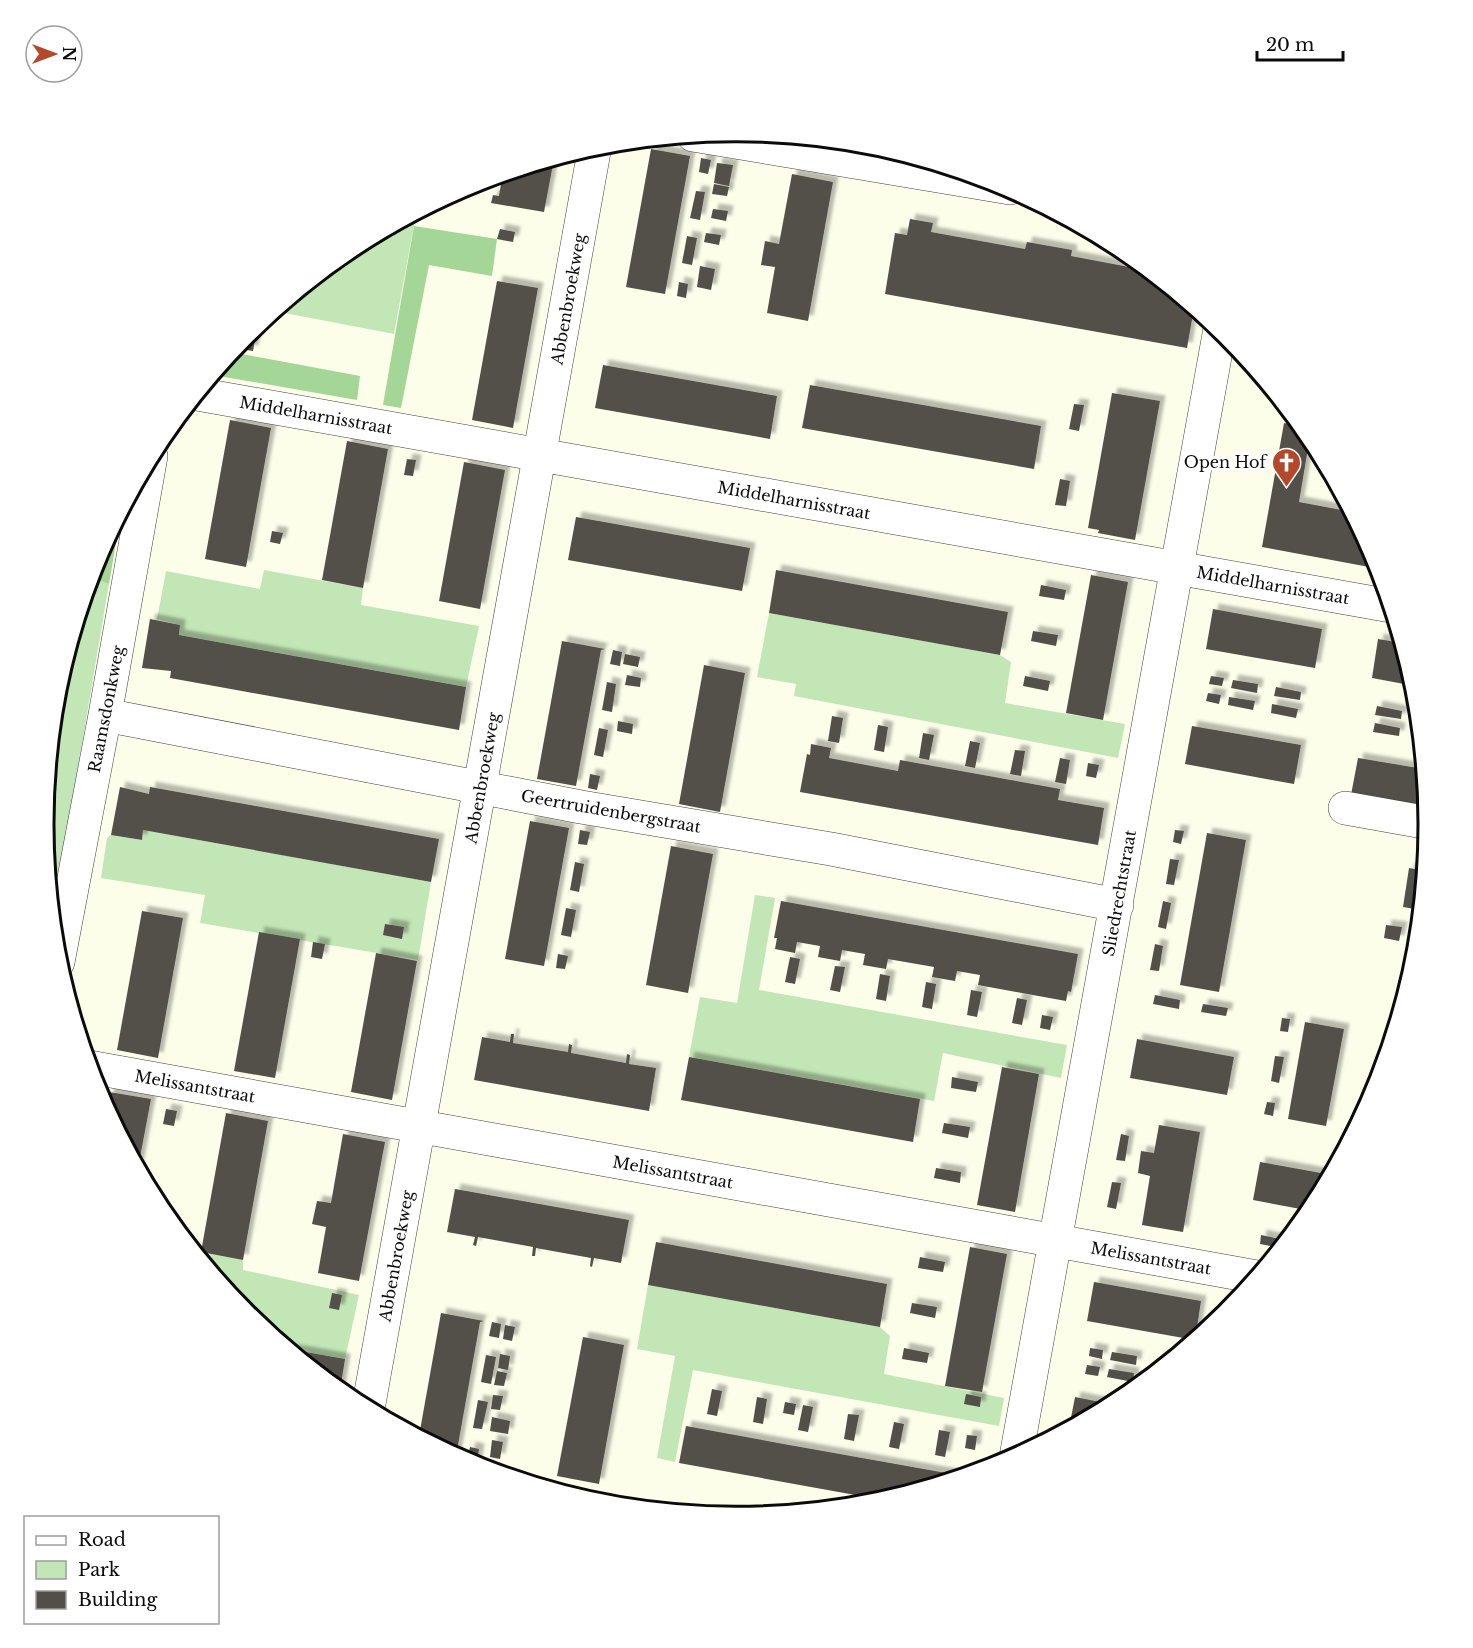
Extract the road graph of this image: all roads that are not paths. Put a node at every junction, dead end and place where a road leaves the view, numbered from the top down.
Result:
1 (735, 142) edge
2 (593, 157) edge
3 (961, 180) edge
4 (1218, 340) edge
5 (206, 395) edge
6 (540, 454) junction
7 (147, 480) edge
8 (1178, 568) junction
9 (1383, 605) edge
10 (105, 715) junction
11 (480, 787) junction
12 (1345, 808) dead end
13 (1419, 821) edge
14 (1117, 904) junction
15 (63, 934) edge
16 (100, 1069) edge
17 (419, 1126) junction
18 (1056, 1241) junction
19 (1249, 1275) edge
20 (370, 1399) edge
21 (1018, 1445) edge

1 - 3 street
2 - 6 street, Abbenbroekweg
4 - 8 street, Sliedrechtstraat
5 - 6 street, Middelharnisstraat
6 - 8 street, Middelharnisstraat
6 - 11 street, Abbenbroekweg
7 - 10 street, Raamsdonkweg
8 - 9 street, Middelharnisstraat
8 - 14 street, Sliedrechtstraat
10 - 11 street, Geertruidenbergstraat
10 - 15 street, Raamsdonkweg
11 - 14 street, Geertruidenbergstraat
11 - 17 street, Abbenbroekweg
12 - 13 street
14 - 18 street, Sliedrechtstraat
16 - 17 street, Melissantstraat
17 - 18 street, Melissantstraat
17 - 20 street, Abbenbroekweg
18 - 19 street, Melissantstraat
18 - 21 street, Sliedrechtstraat

